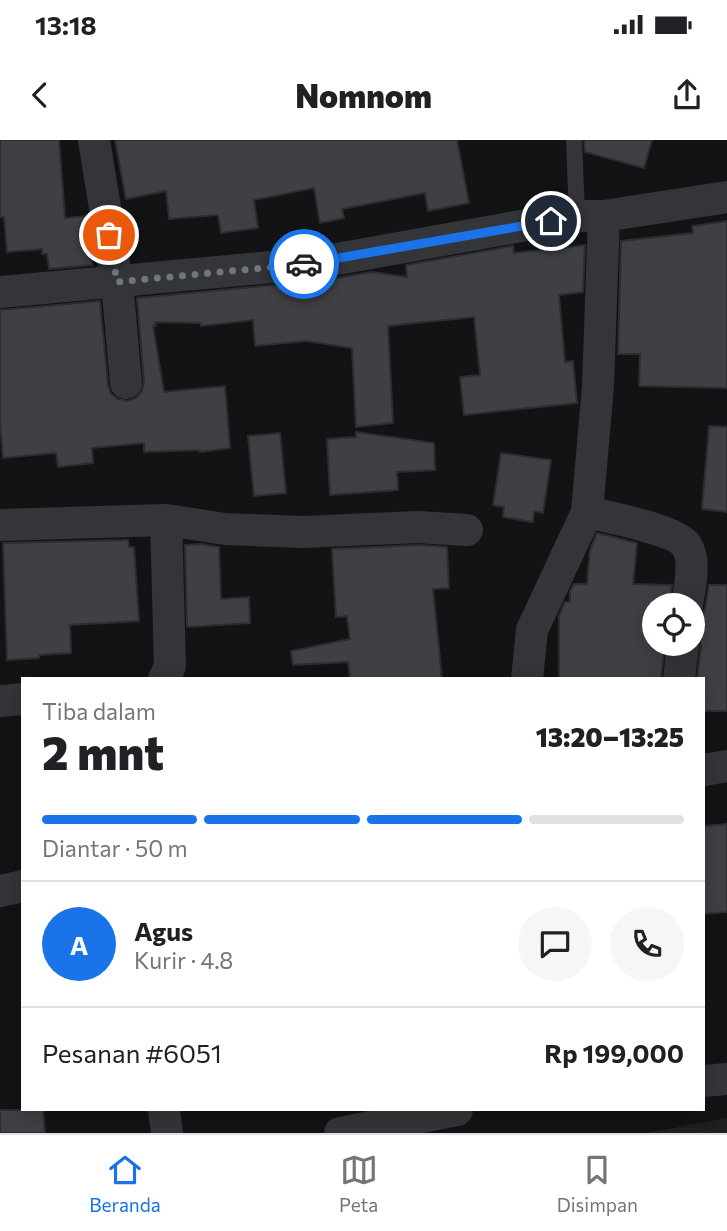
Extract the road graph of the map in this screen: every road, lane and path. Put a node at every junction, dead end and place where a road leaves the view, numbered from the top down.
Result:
1 (94, 140) edge
2 (574, 140) edge
3 (727, 197) edge
4 (590, 216) junction
5 (117, 282) junction
6 (0, 292) edge
7 (126, 383) dead end
8 (587, 512) junction
9 (166, 520) junction
10 (0, 524) edge
11 (467, 530) dead end
12 (688, 593) edge
13 (682, 656) edge
14 (165, 677) edge
15 (527, 677) edge
16 (679, 677) edge
17 (21, 699) edge
18 (0, 701) edge
19 (727, 766) edge
20 (705, 770) edge
21 (21, 886) edge
22 (0, 891) edge
23 (727, 1079) edge
24 (705, 1081) edge
25 (164, 1111) edge
26 (452, 1111) edge
27 (167, 1133) edge
28 (340, 1133) edge

1 - 5 street
2 - 4 lane
3 - 4 street
4 - 5 street
4 - 8 street
5 - 6 street
5 - 7 street
8 - 12 street
8 - 15 street
9 - 10 street
9 - 11 street
9 - 14 street
13 - 16 street
17 - 18 street
19 - 20 street
21 - 22 street
23 - 24 street
25 - 27 street
26 - 28 street

